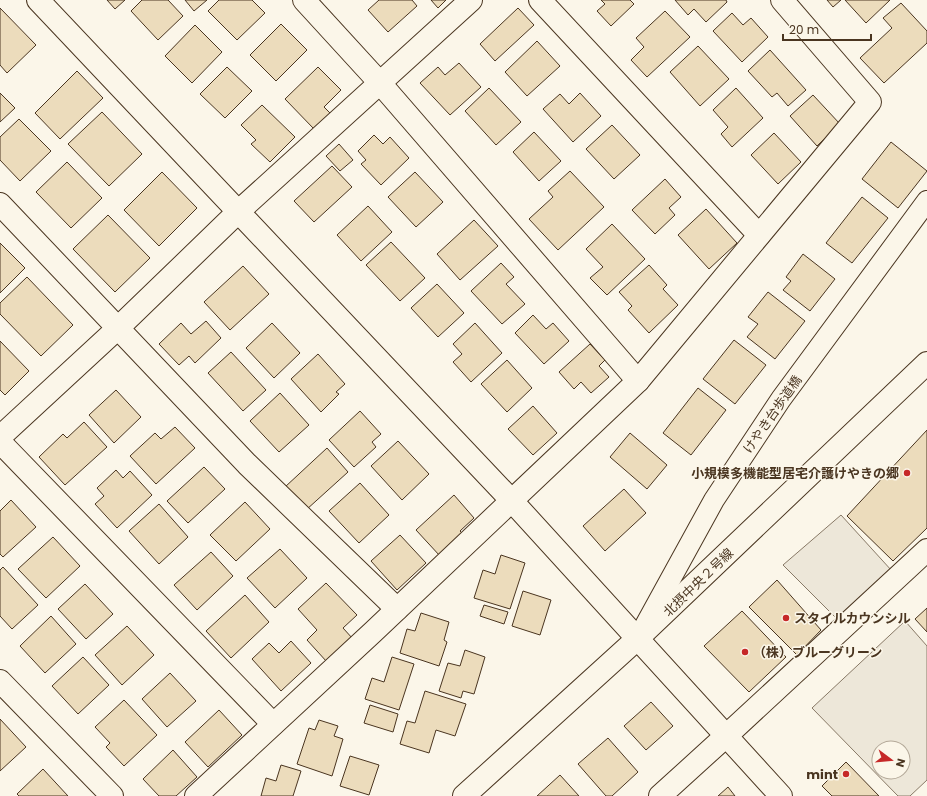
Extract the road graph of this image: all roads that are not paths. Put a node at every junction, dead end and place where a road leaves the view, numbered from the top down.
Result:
1 (38, 0) edge
2 (304, 0) edge
3 (471, 0) edge
4 (540, 0) edge
5 (782, 0) edge
6 (380, 83) junction
7 (927, 201) edge
8 (0, 204) edge
9 (239, 211) junction
10 (759, 235) junction
11 (118, 328) junction
12 (927, 363) edge
13 (638, 381) junction
14 (0, 437) edge
15 (0, 442) edge
16 (512, 501) junction
17 (927, 550) edge
18 (397, 609) junction
19 (637, 639) junction
20 (0, 681) edge
21 (273, 724) junction
22 (726, 736) junction
23 (112, 796) edge
24 (196, 796) edge
25 (464, 796) edge
26 (660, 796) edge
27 (781, 796) edge

1 - 9 street
2 - 6 street
3 - 6 street
4 - 10 street
5 - 10 street
6 - 9 street
6 - 13 street
7 - 19 street, けやき台歩道橋
8 - 11 street
9 - 11 street
9 - 16 street
10 - 13 street
11 - 14 street
11 - 18 street
12 - 19 street, 北摂中央２号線
13 - 16 street
15 - 21 street
16 - 18 street
16 - 19 street
17 - 22 street
18 - 21 street
19 - 22 street
19 - 25 street, 北摂中央２号線
20 - 23 street
21 - 24 street
22 - 26 street
22 - 27 street

